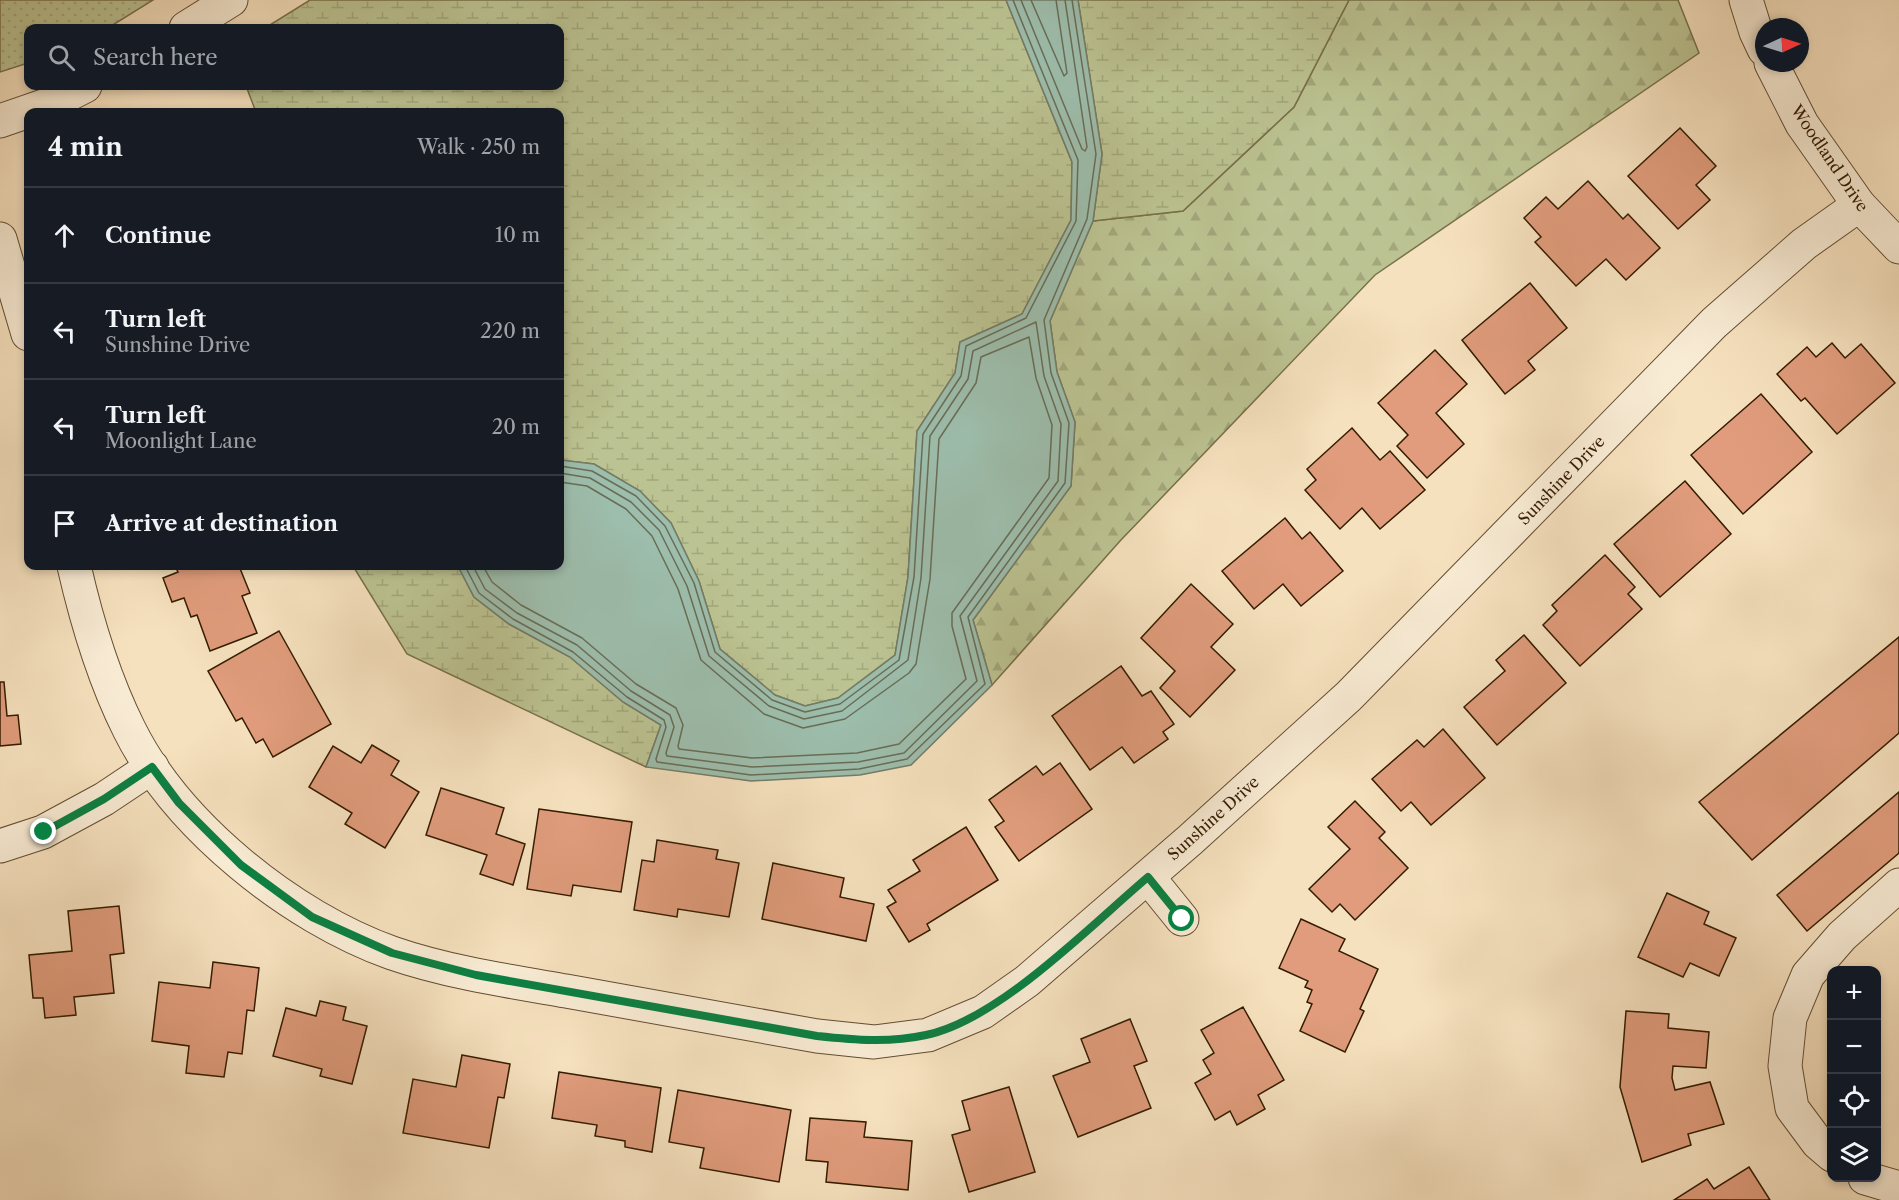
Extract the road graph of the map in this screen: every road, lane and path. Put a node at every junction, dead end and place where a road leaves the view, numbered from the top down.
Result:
1 (231, 0) edge
2 (1746, 0) edge
3 (192, 24) edge
4 (1755, 29) edge
5 (1776, 72) edge
6 (77, 90) edge
7 (38, 108) edge
8 (24, 113) edge
9 (0, 121) edge
10 (1859, 205) junction
11 (0, 239) edge
12 (1899, 246) edge
13 (24, 320) edge
14 (75, 570) edge
15 (152, 767) junction
16 (0, 846) edge
17 (1148, 877) junction
18 (1899, 885) edge
19 (1182, 919) dead end
20 (1827, 1151) edge
21 (1879, 1182) edge
22 (1899, 1188) edge

1 - 3 street
2 - 4 street
5 - 10 street, Woodland Drive
6 - 7 street
8 - 9 street
10 - 12 street, Woodland Drive
10 - 17 street, Sunshine Drive
11 - 13 street
14 - 15 street, Sunshine Drive
15 - 16 street
15 - 17 street, Sunshine Drive
17 - 19 street
18 - 20 street
21 - 22 street

